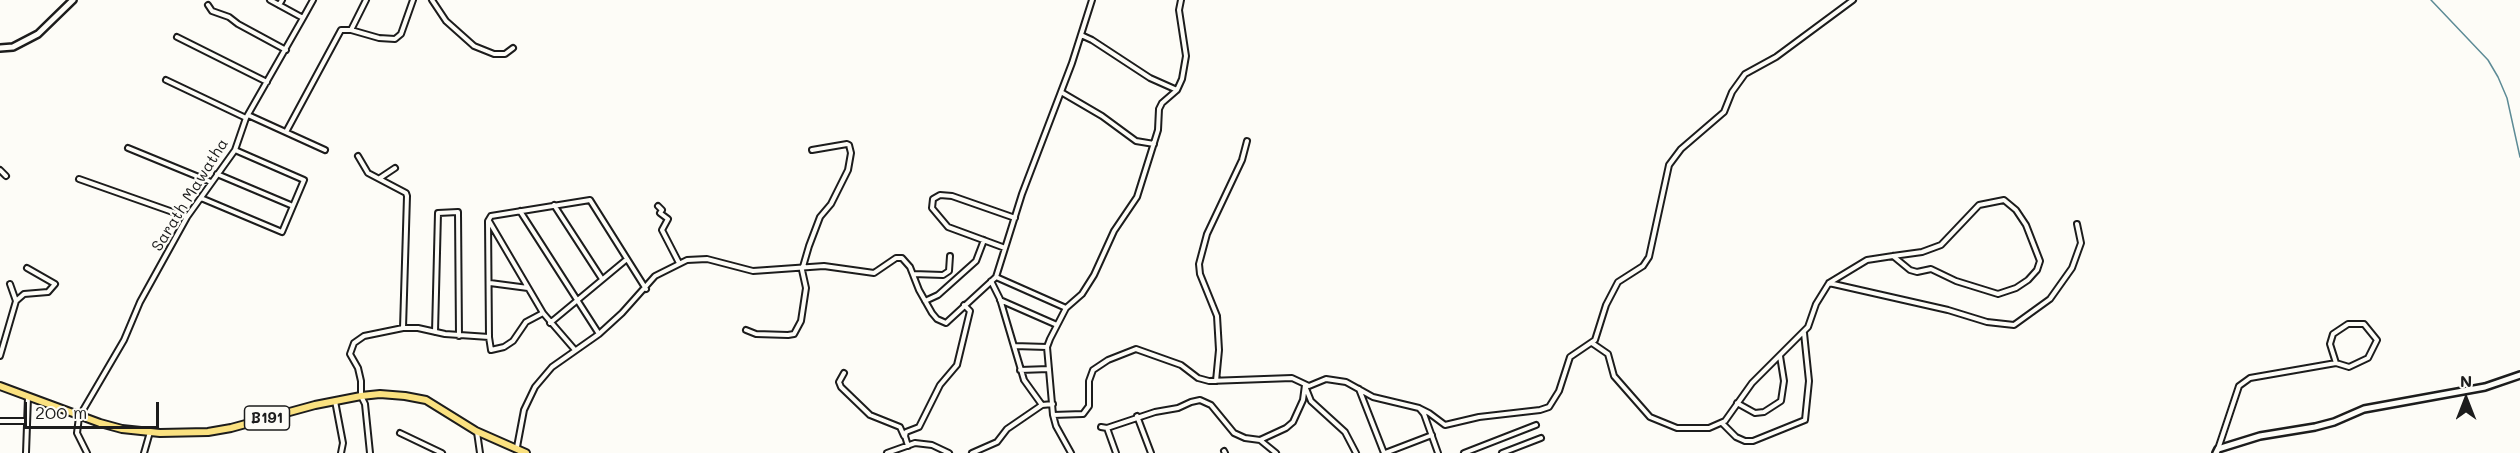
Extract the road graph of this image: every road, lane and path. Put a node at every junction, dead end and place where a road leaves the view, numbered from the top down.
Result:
1 (73, 0) edge
2 (270, 0) edge
3 (282, 0) edge
4 (314, 0) edge
5 (366, 0) edge
6 (413, 0) edge
7 (432, 0) edge
8 (1092, 0) edge
9 (1181, 0) edge
10 (1852, 0) edge
11 (208, 5) dead end
12 (279, 5) junction
13 (303, 18) junction
14 (351, 30) junction
15 (1081, 35) junction
16 (177, 36) dead end
17 (0, 48) edge
18 (513, 48) dead end
19 (286, 50) junction
20 (166, 80) dead end
21 (267, 82) junction
22 (1177, 90) junction
23 (1061, 92) junction
24 (247, 117) junction
25 (286, 132) junction
26 (1247, 141) dead end
27 (1154, 144) junction
28 (128, 148) dead end
29 (235, 150) junction
30 (325, 150) dead end
31 (812, 150) dead end
32 (358, 156) dead end
33 (395, 168) dead end
34 (0, 170) edge
35 (217, 174) junction
36 (6, 176) dead end
37 (380, 178) junction
38 (79, 179) dead end
39 (211, 182) junction
40 (201, 198) junction
41 (554, 205) junction
42 (293, 206) junction
43 (658, 206) dead end
44 (520, 211) junction
45 (188, 217) junction
46 (1015, 218) junction
47 (488, 221) junction
48 (2077, 224) dead end
49 (984, 240) junction
50 (1005, 248) junction
51 (950, 256) dead end
52 (1893, 256) junction
53 (627, 259) junction
54 (679, 263) junction
55 (804, 266) junction
56 (27, 268) dead end
57 (913, 274) junction
58 (996, 277) junction
59 (602, 279) junction
60 (991, 281) junction
61 (490, 283) junction
62 (1829, 283) junction
63 (10, 284) dead end
64 (528, 288) junction
65 (646, 289) junction
66 (1000, 299) junction
67 (576, 300) junction
68 (16, 301) junction
69 (925, 301) junction
70 (964, 305) junction
71 (1066, 308) junction
72 (543, 313) junction
73 (550, 323) junction
74 (1057, 325) junction
75 (403, 328) junction
76 (746, 330) dead end
77 (435, 332) junction
78 (1804, 332) junction
79 (599, 334) junction
80 (459, 336) junction
81 (489, 337) junction
82 (1592, 344) junction
83 (1014, 346) junction
84 (1047, 347) junction
85 (575, 350) junction
86 (0, 356) edge
87 (1780, 356) junction
88 (2336, 363) junction
89 (1049, 369) junction
90 (1020, 370) junction
91 (844, 373) dead end
92 (2520, 375) edge
93 (1216, 381) junction
94 (1305, 385) junction
95 (0, 386) edge
96 (1359, 389) junction
97 (361, 396) junction
98 (28, 397) junction
99 (336, 401) junction
100 (1737, 403) junction
101 (1053, 404) junction
102 (1042, 405) junction
103 (1419, 408) junction
104 (1053, 415) junction
105 (1137, 416) junction
106 (79, 417) junction
107 (0, 421) edge
108 (27, 421) junction
109 (1722, 423) junction
110 (1536, 425) dead end
111 (1101, 427) dead end
112 (1107, 428) junction
113 (476, 431) junction
114 (150, 432) junction
115 (400, 433) dead end
116 (1432, 435) junction
117 (905, 436) junction
118 (1541, 438) dead end
119 (1260, 440) junction
120 (908, 446) junction
121 (517, 447) junction
122 (936, 447) junction
123 (479, 450) edge
124 (2217, 451) edge
125 (26, 453) edge
126 (87, 453) edge
127 (144, 453) edge
128 (341, 453) edge
129 (370, 453) edge
130 (442, 453) edge
131 (487, 453) edge
132 (526, 453) edge
133 (886, 453) edge
134 (938, 453) edge
135 (949, 453) edge
136 (972, 453) edge
137 (1071, 453) edge
138 (1116, 453) edge
139 (1151, 453) edge
140 (1275, 453) edge
141 (1356, 453) edge
142 (1384, 453) edge
143 (1438, 453) edge
144 (1464, 453) edge
145 (1502, 453) edge

1 - 17 street
2 - 12 street
3 - 12 street
4 - 13 street, Sarath Mawatha
5 - 14 street
6 - 14 street
7 - 18 street
8 - 15 street
9 - 22 street
10 - 82 street
11 - 19 street
12 - 13 street
13 - 19 street, Sarath Mawatha
14 - 25 street
15 - 22 street
15 - 23 street
16 - 21 street
19 - 21 street, Sarath Mawatha
20 - 24 street
21 - 24 street, Sarath Mawatha
22 - 27 street
23 - 27 street
23 - 46 street
24 - 25 street
24 - 29 street, Sarath Mawatha
25 - 30 street
26 - 93 street
27 - 71 street
28 - 39 street
29 - 35 street, Sarath Mawatha
29 - 42 street
31 - 55 street
32 - 37 street
33 - 37 street
34 - 36 street
35 - 39 street, Sarath Mawatha
35 - 42 street
37 - 75 street
38 - 45 street
39 - 40 street, Sarath Mawatha
40 - 42 street
40 - 45 street, Sarath Mawatha
41 - 44 street
41 - 53 street
41 - 59 street
43 - 54 street
44 - 47 street
44 - 67 street
45 - 106 street, Sarath Mawatha
46 - 49 street
46 - 50 street
47 - 61 street
47 - 64 street
48 - 62 street
49 - 50 street
49 - 69 street
50 - 58 street
51 - 57 street
52 - 52 street
52 - 62 street
53 - 59 street
53 - 65 street
54 - 55 street
54 - 65 street
55 - 57 street
55 - 76 street
56 - 68 street
57 - 69 street
58 - 60 street
58 - 71 street
59 - 67 street
60 - 66 street
60 - 70 street
61 - 64 street
61 - 81 street
62 - 78 street
63 - 68 street
64 - 72 street
65 - 79 street
66 - 74 street
66 - 83 street
67 - 73 street
67 - 79 street
68 - 86 street
69 - 70 street
70 - 117 street
71 - 74 street
72 - 73 street
72 - 81 street
73 - 85 street
74 - 84 street
75 - 77 street
75 - 97 street
77 - 80 street
77 - 80 street
78 - 87 street
78 - 109 street
79 - 85 street
80 - 81 street
82 - 103 street
82 - 109 street
83 - 84 street
83 - 90 street
84 - 89 street
85 - 121 street
87 - 100 street
87 - 100 street
88 - 88 street
88 - 124 street
89 - 90 street
89 - 101 street
90 - 102 street
91 - 117 street
92 - 124 street
93 - 94 street
93 - 104 street
94 - 96 street
94 - 119 street
94 - 141 street
95 - 98 main road, B191
96 - 103 street
96 - 142 street
97 - 99 main road, B191
97 - 113 main road, B191
97 - 129 street
98 - 106 main road, B191
98 - 108 street
99 - 114 main road, B191
99 - 128 street
100 - 109 street
101 - 102 street
101 - 104 street
102 - 136 street
103 - 116 street
104 - 137 street
105 - 112 street
105 - 119 street
105 - 139 street
106 - 114 main road, B191
106 - 126 street
107 - 108 street
108 - 125 street
110 - 144 street
111 - 112 street
112 - 138 street
113 - 121 main road, B191
113 - 123 street
114 - 127 street
115 - 130 street
116 - 142 street
116 - 143 street
117 - 120 street
118 - 145 street
119 - 140 street
120 - 122 street
120 - 133 street
121 - 132 main road, B191
122 - 134 street
122 - 135 street
123 - 131 street

